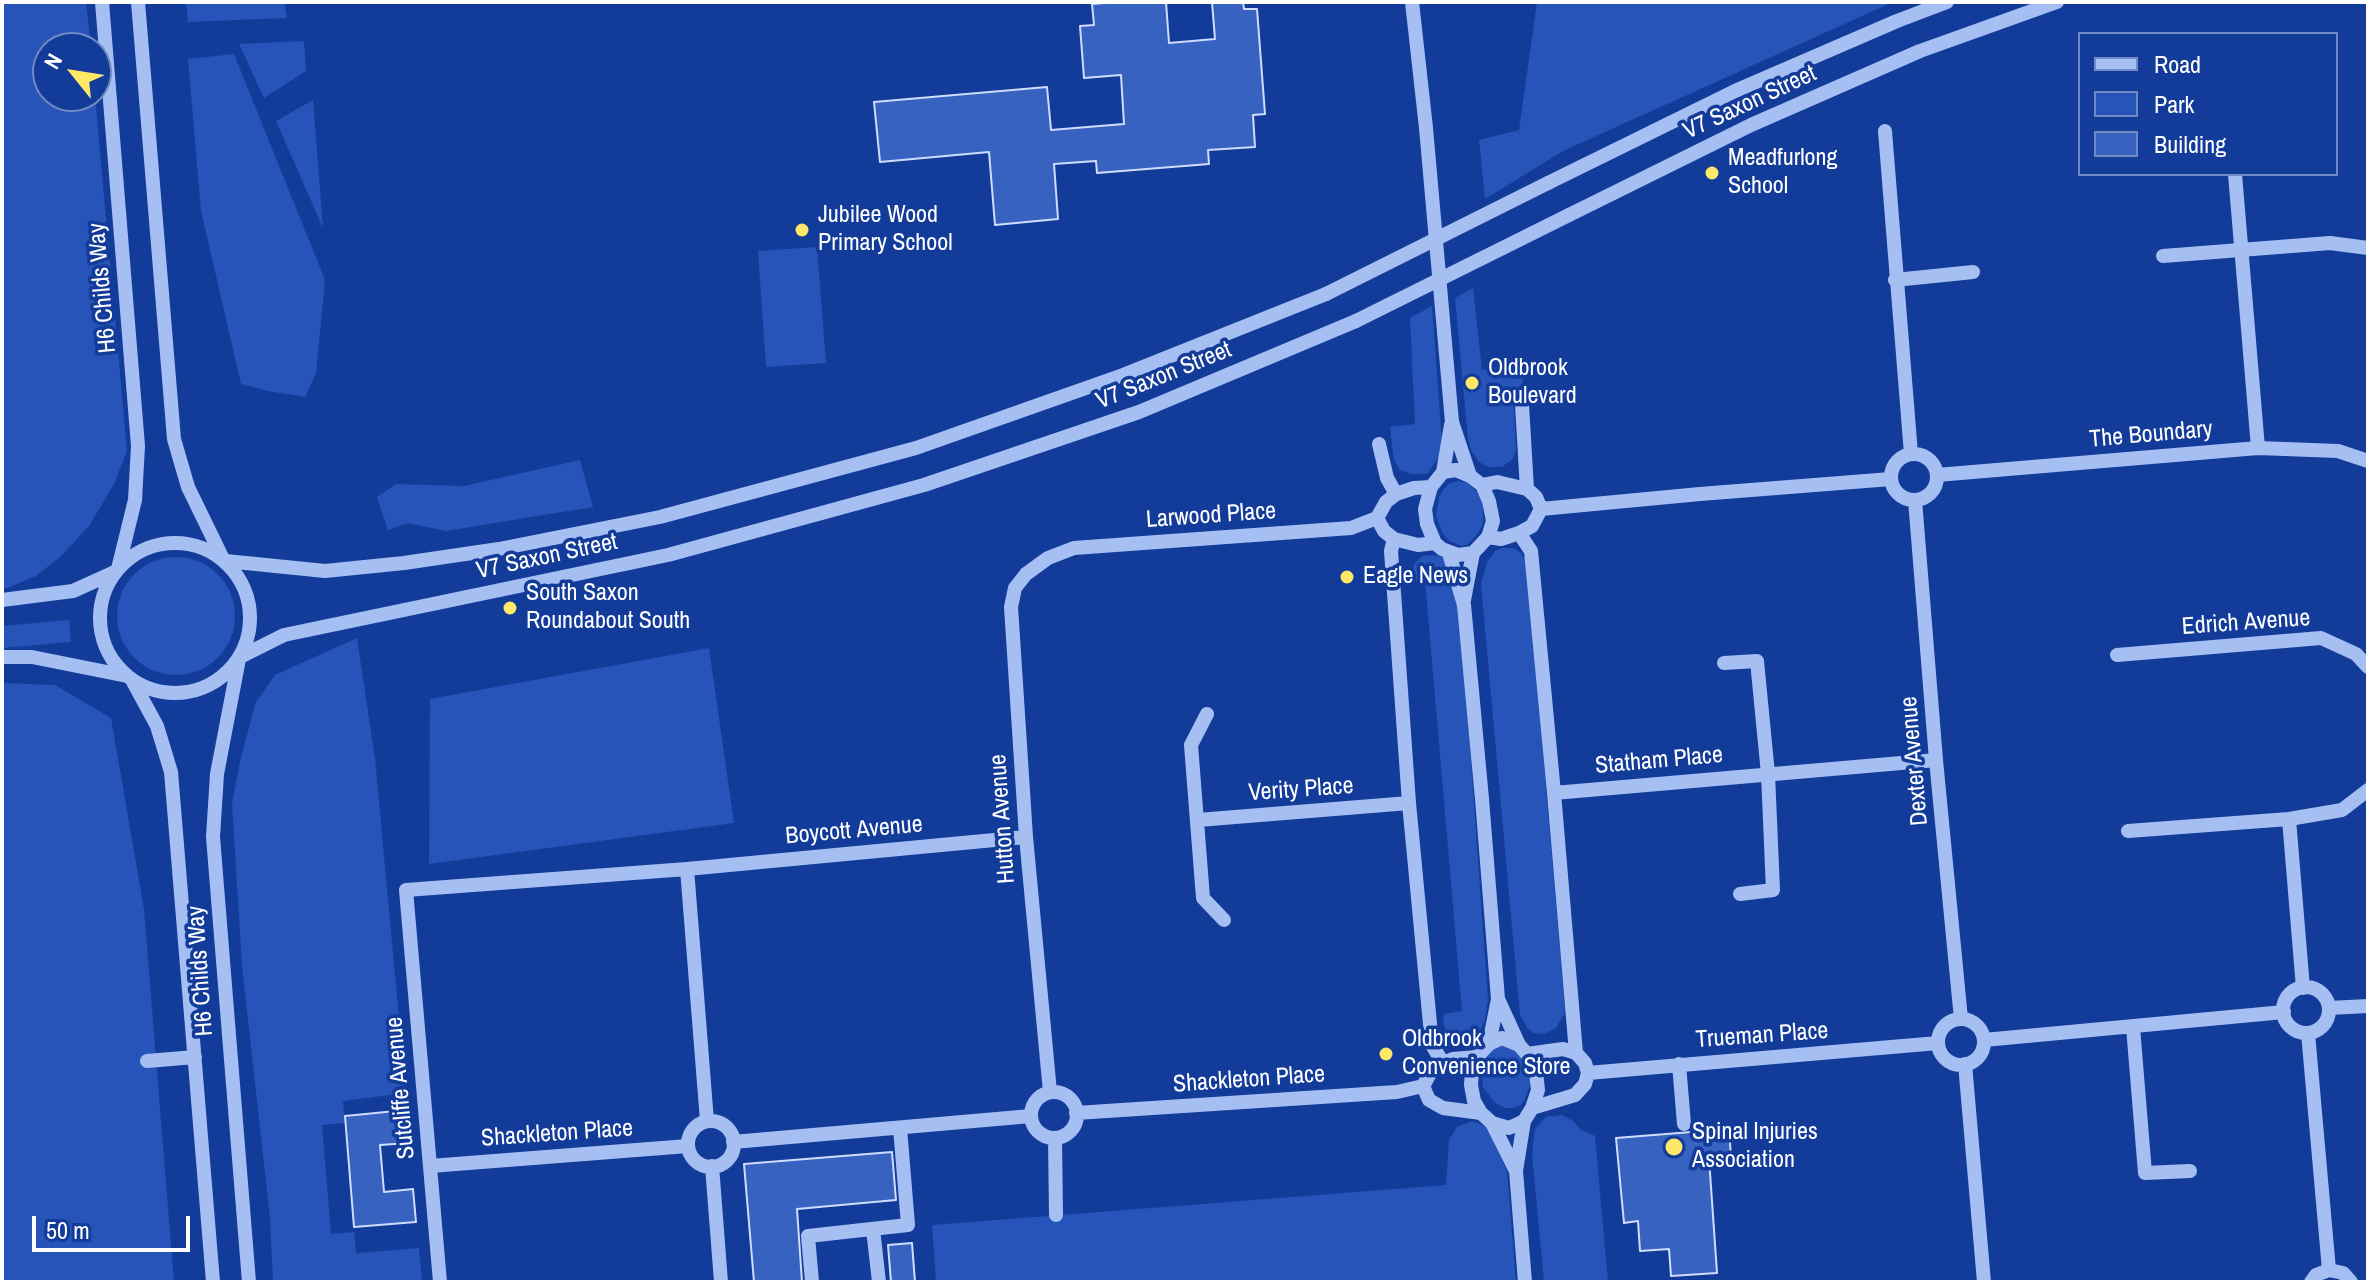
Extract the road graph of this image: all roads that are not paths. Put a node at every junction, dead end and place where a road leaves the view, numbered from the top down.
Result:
1 (102, 2) edge
2 (138, 2) edge
3 (1412, 2) edge
4 (1947, 2) edge
5 (2057, 2) edge
6 (1885, 131) dead end
7 (2235, 176) edge
8 (2368, 248) edge
9 (2240, 249) junction
10 (2163, 256) dead end
11 (1973, 272) dead end
12 (1895, 280) junction
13 (1522, 405) dead end
14 (1452, 422) junction
15 (1379, 444) dead end
16 (2258, 448) junction
17 (1911, 454) junction
18 (2368, 461) edge
19 (1443, 472) junction
20 (1937, 475) junction
21 (1891, 479) junction
22 (1476, 480) junction
23 (1431, 487) junction
24 (1527, 489) junction
25 (1396, 494) junction
26 (1915, 500) junction
27 (1541, 509) junction
28 (1377, 518) junction
29 (1519, 533) junction
30 (1488, 537) junction
31 (1394, 539) junction
32 (1435, 543) junction
33 (1449, 553) junction
34 (1473, 553) junction
35 (1048, 558) joint
36 (225, 560) junction
37 (116, 570) junction
38 (2, 600) edge
39 (1464, 605) junction
40 (2117, 655) dead end
41 (2, 657) edge
42 (240, 658) junction
43 (1724, 663) dead end
44 (2368, 667) edge
45 (130, 678) junction
46 (1207, 714) dead end
47 (1936, 760) junction
48 (1768, 774) junction
49 (2368, 790) edge
50 (1554, 793) junction
51 (1409, 803) junction
52 (2289, 819) junction
53 (1198, 820) junction
54 (2128, 831) dead end
55 (1026, 837) junction
56 (687, 869) junction
57 (406, 890) joint
58 (1740, 894) dead end
59 (1224, 920) dead end
60 (2303, 988) junction
61 (1498, 999) junction
62 (2368, 1006) edge
63 (2329, 1008) junction
64 (2284, 1012) junction
65 (1961, 1019) junction
66 (2133, 1027) junction
67 (2308, 1033) junction
68 (1984, 1040) junction
69 (1938, 1043) junction
70 (1489, 1044) junction
71 (1523, 1049) junction
72 (1576, 1053) junction
73 (195, 1057) junction
74 (1477, 1057) junction
75 (147, 1061) dead end
76 (1443, 1063) junction
77 (1679, 1064) junction
78 (1965, 1064) junction
79 (1588, 1073) junction
80 (1423, 1086) junction
81 (1050, 1092) junction
82 (1076, 1113) junction
83 (1528, 1115) junction
84 (1031, 1116) junction
85 (1487, 1118) junction
86 (707, 1121) junction
87 (1684, 1124) dead end
88 (900, 1128) junction
89 (1055, 1138) junction
90 (733, 1142) junction
91 (688, 1146) junction
92 (430, 1166) junction
93 (712, 1166) junction
94 (1516, 1171) junction
95 (2190, 1171) dead end
96 (1056, 1215) dead end
97 (873, 1229) junction
98 (2329, 1270) junction
99 (213, 1282) edge
100 (249, 1282) edge
101 (440, 1282) edge
102 (721, 1282) edge
103 (812, 1282) edge
104 (879, 1282) edge
105 (1525, 1282) edge
106 (1984, 1282) edge
107 (2311, 1282) edge
108 (2351, 1282) edge

1 - 37 street, H6 Childs Way
2 - 36 street
3 - 14 street
4 - 36 street, V7 Saxon Street, bridge
5 - 42 street, V7 Saxon Street, bridge
6 - 12 street
7 - 9 street
8 - 9 street
9 - 10 street
9 - 16 street
11 - 12 street
12 - 17 street
13 - 24 street
14 - 19 street
14 - 22 street
15 - 25 street
16 - 18 street, The Boundary
16 - 20 street, The Boundary
17 - 20 street
17 - 21 street
19 - 22 street
19 - 23 street
20 - 26 street
21 - 26 street
21 - 27 street
22 - 24 street
22 - 30 street
23 - 25 street
23 - 32 street
24 - 27 street
25 - 28 street
26 - 47 street, Dexter Avenue
27 - 29 street
28 - 31 street
28 - 35 street, Larwood Place
29 - 30 street
29 - 50 street
30 - 34 street
31 - 32 street
31 - 51 street
32 - 33 street
33 - 34 street
33 - 39 street
34 - 39 street
35 - 55 street, Hutton Avenue
36 - 37 street
36 - 42 street
37 - 38 street
37 - 45 street
39 - 61 street
40 - 44 street, Edrich Avenue
41 - 45 street
42 - 45 street
42 - 100 street, H6 Childs Way
43 - 48 street
45 - 73 street, H6 Childs Way
46 - 53 street
47 - 48 street, Statham Place
47 - 65 street, Dexter Avenue
48 - 50 street, Statham Place
48 - 58 street
49 - 52 street
50 - 72 street
51 - 53 street, Verity Place
51 - 76 street
52 - 54 street
52 - 60 street
53 - 59 street
55 - 56 street, Boycott Avenue
55 - 81 street, Hutton Avenue
56 - 57 street, Boycott Avenue
56 - 86 street
57 - 92 street, Sutcliffe Avenue
60 - 63 street
60 - 64 street
61 - 70 street
61 - 71 street
62 - 63 street
63 - 67 street
64 - 66 street
64 - 67 street
65 - 68 street
65 - 69 street
66 - 68 street
66 - 95 street
67 - 98 street
68 - 78 street
69 - 77 street, Trueman Place
69 - 78 street
70 - 71 street
70 - 74 street
71 - 72 street
71 - 83 street
72 - 79 street
73 - 75 street
73 - 99 street, H6 Childs Way
74 - 76 street
74 - 85 street
76 - 80 street
77 - 79 street, Trueman Place
77 - 87 street
78 - 106 street
79 - 83 street
80 - 82 street, Shackleton Place
80 - 85 street
81 - 82 street
81 - 84 street
82 - 89 street
83 - 85 street
83 - 94 street
84 - 88 street
84 - 89 street
85 - 94 street
86 - 90 street
86 - 91 street
88 - 90 street
88 - 97 street
89 - 96 street
90 - 93 street
91 - 92 street, Shackleton Place
91 - 93 street
92 - 101 street, Sutcliffe Avenue
93 - 102 street
94 - 105 street
97 - 103 street
97 - 104 street
98 - 107 street
98 - 108 street

